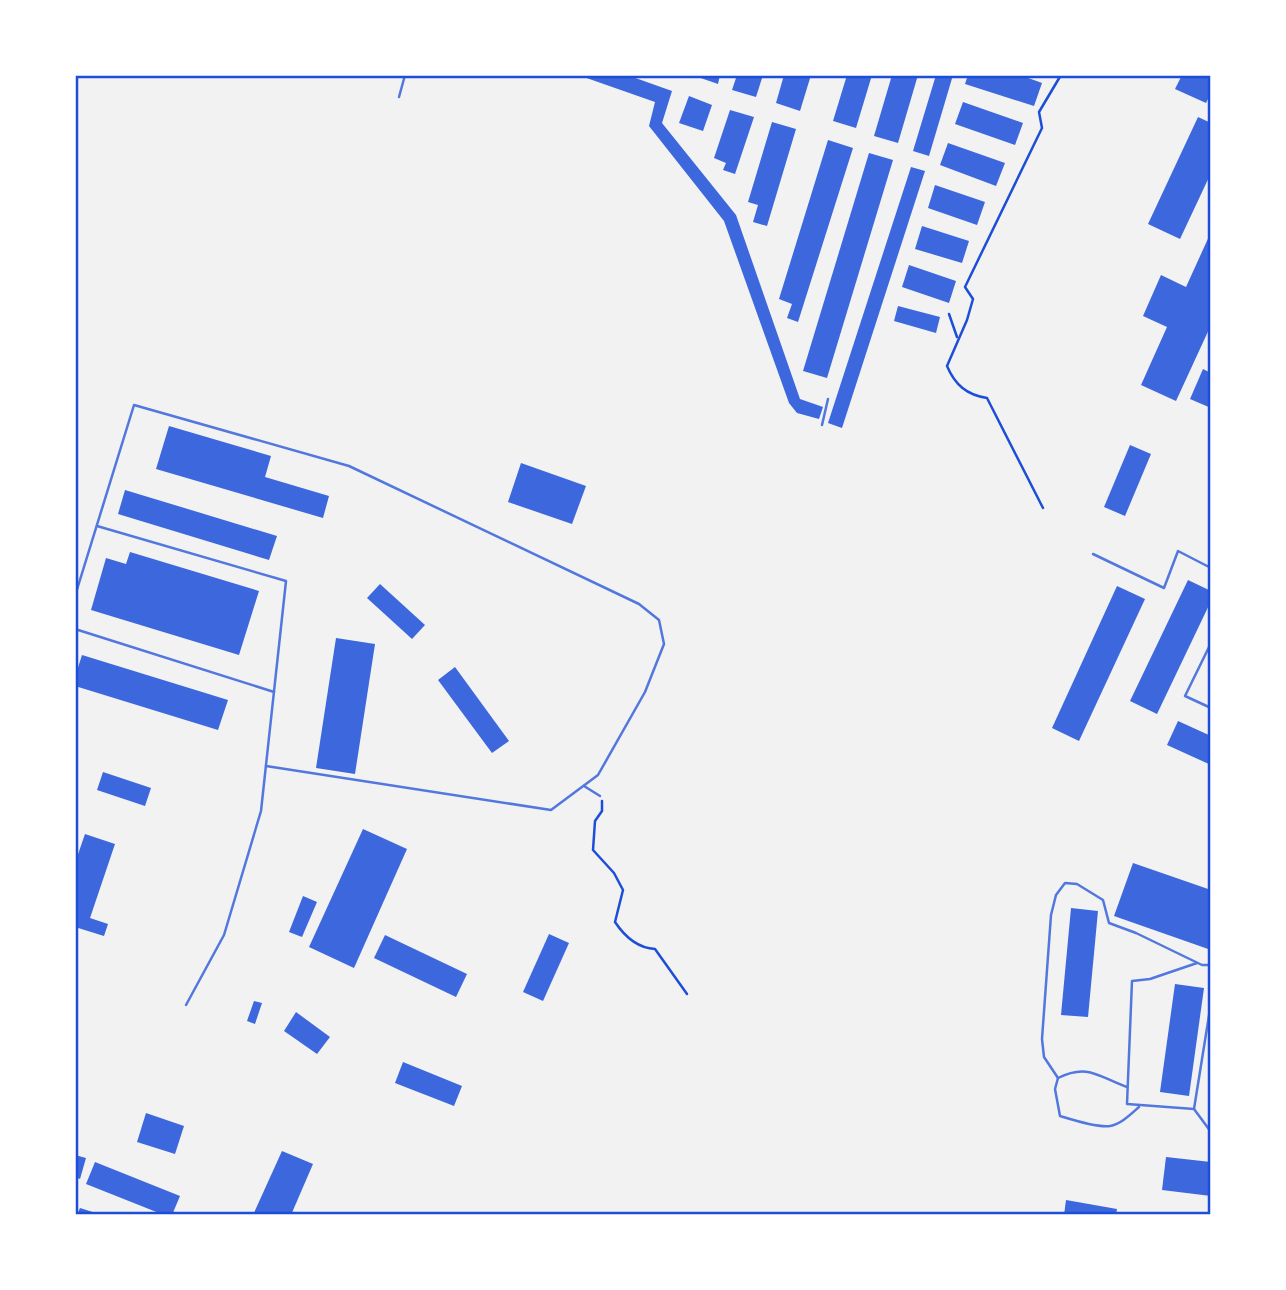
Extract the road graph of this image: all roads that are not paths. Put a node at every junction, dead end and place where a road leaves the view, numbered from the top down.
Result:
1 (405, 75) edge
2 (399, 97) dead end
3 (828, 399) dead end
4 (822, 425) dead end
5 (97, 526) junction
6 (1093, 554) dead end
7 (1211, 568) edge
8 (75, 596) edge
9 (75, 629) edge
10 (1211, 643) edge
11 (274, 692) junction
12 (1211, 708) edge
13 (266, 766) junction
14 (584, 786) junction
15 (600, 796) road end
16 (1196, 963) junction
17 (1211, 965) edge
18 (1211, 1003) edge
19 (187, 1005) dead end
20 (1058, 1078) junction
21 (1127, 1087) junction
22 (1140, 1105) junction
23 (1194, 1109) junction
24 (1211, 1132) edge

1 - 2 lane
3 - 4 lane
5 - 8 lane
5 - 11 lane
5 - 14 lane
6 - 7 lane
9 - 11 lane
10 - 12 lane
11 - 13 lane
13 - 14 lane
13 - 19 lane
14 - 15 lane
16 - 17 lane
16 - 20 lane
16 - 21 lane
18 - 23 lane
20 - 21 lane
20 - 22 lane
21 - 22 lane
22 - 23 lane
23 - 24 lane

